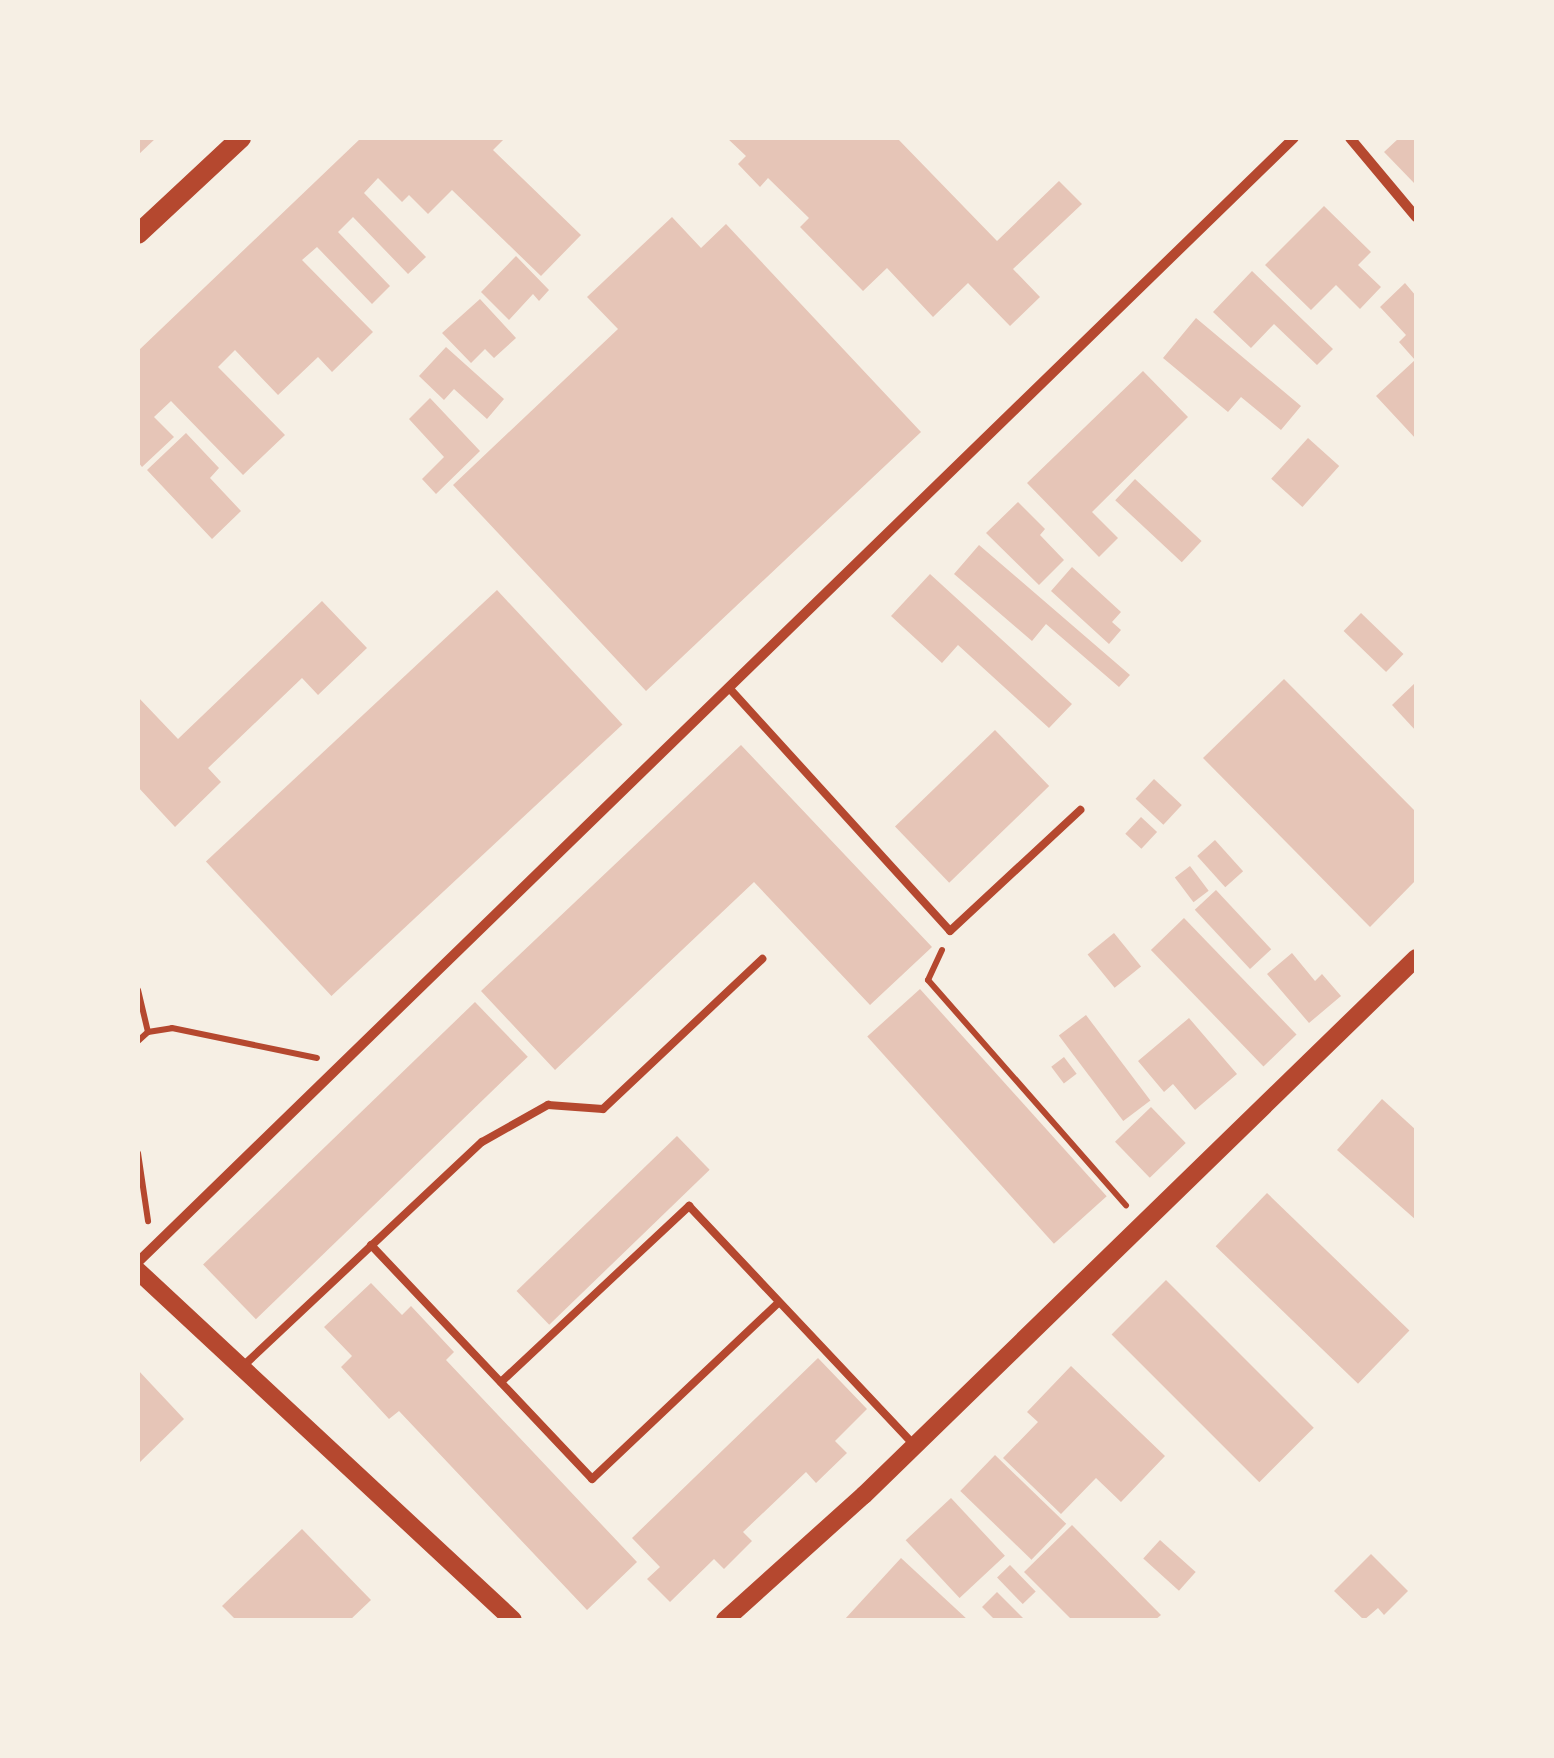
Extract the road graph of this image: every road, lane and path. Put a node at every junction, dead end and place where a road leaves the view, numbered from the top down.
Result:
1 (241, 138) edge
2 (1294, 138) edge
3 (1350, 138) edge
4 (1416, 217) edge
5 (138, 234) edge
6 (730, 688) junction
7 (1080, 810) dead end
8 (950, 930) junction
9 (1416, 958) edge
10 (762, 959) dead end
11 (138, 990) edge
12 (148, 1032) junction
13 (138, 1041) edge
14 (342, 1067) junction
15 (138, 1153) edge
16 (1143, 1224) junction
17 (158, 1242) junction
18 (372, 1245) junction
19 (138, 1262) edge
20 (138, 1271) edge
21 (779, 1302) junction
22 (241, 1368) junction
23 (501, 1382) junction
24 (914, 1446) junction
25 (512, 1620) edge
26 (726, 1620) edge

1 - 5 main road
2 - 6 street
3 - 4 street
6 - 8 lane
6 - 14 street
7 - 8 lane
8 - 16 path
9 - 16 street
10 - 18 lane
11 - 12 path
12 - 13 path
12 - 14 path
14 - 17 street
15 - 17 path
16 - 24 street
17 - 19 street
18 - 22 lane
18 - 23 lane
20 - 22 street
21 - 23 lane
21 - 23 lane
21 - 24 lane
22 - 25 street
24 - 26 street

